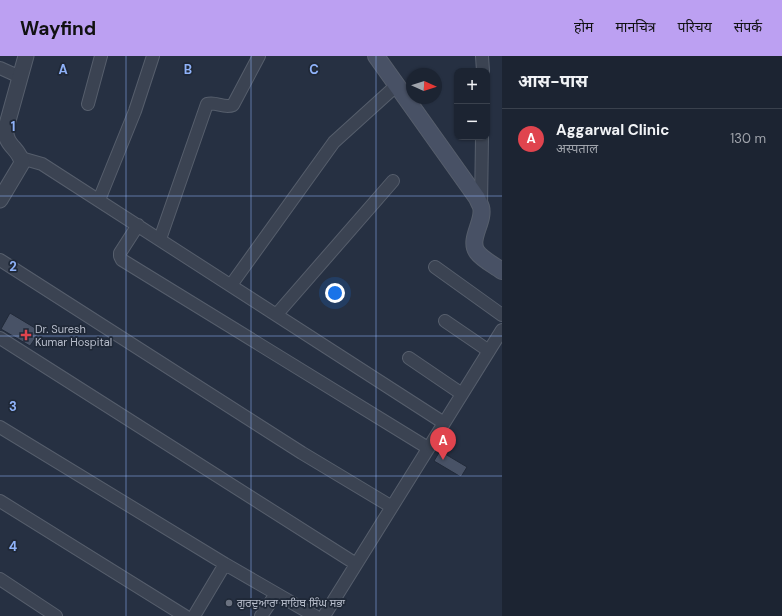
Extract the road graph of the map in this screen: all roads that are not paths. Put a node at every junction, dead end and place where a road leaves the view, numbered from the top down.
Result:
1 (26, 56) edge
2 (100, 56) edge
3 (153, 56) edge
4 (259, 56) edge
5 (376, 56) edge
6 (482, 56) edge
7 (0, 68) edge
8 (483, 68) edge
9 (20, 77) junction
10 (396, 85) junction
11 (88, 104) dead end
12 (4, 139) edge
13 (482, 140) edge
14 (21, 158) junction
15 (393, 181) dead end
16 (4, 184) edge
17 (0, 200) edge
18 (98, 200) junction
19 (481, 207) junction
20 (138, 225) junction
21 (160, 239) junction
22 (0, 260) edge
23 (435, 268) dead end
24 (502, 271) edge
25 (230, 285) junction
26 (276, 314) junction
27 (502, 315) edge
28 (445, 321) dead end
29 (502, 330) edge
30 (0, 338) edge
31 (489, 351) junction
32 (409, 358) dead end
33 (462, 394) junction
34 (444, 422) junction
35 (0, 427) edge
36 (428, 448) junction
37 (0, 501) edge
38 (392, 507) junction
39 (225, 564) junction
40 (356, 564) junction
41 (0, 579) edge
42 (276, 594) junction
43 (56, 616) edge
44 (185, 616) edge
45 (194, 616) edge
46 (262, 616) edge
47 (315, 616) edge
48 (324, 616) edge

1 - 9 street
2 - 11 street
3 - 18 street
4 - 21 street
5 - 10 main road
6 - 8 street
7 - 9 street
9 - 12 street
10 - 19 main road
10 - 25 street
12 - 14 street
13 - 19 street
14 - 16 street
14 - 18 street
15 - 26 street
16 - 17 street
18 - 20 street
19 - 24 main road
20 - 21 street
20 - 36 street
21 - 25 street
22 - 38 street
23 - 27 street
25 - 26 street
26 - 34 street
28 - 31 street
29 - 31 street
30 - 40 street
31 - 33 street
32 - 33 street
33 - 34 street
34 - 36 street
35 - 39 street
36 - 38 street
37 - 44 street
38 - 40 street
39 - 42 street
39 - 45 street
40 - 48 street
41 - 43 street
42 - 46 street
42 - 47 street

